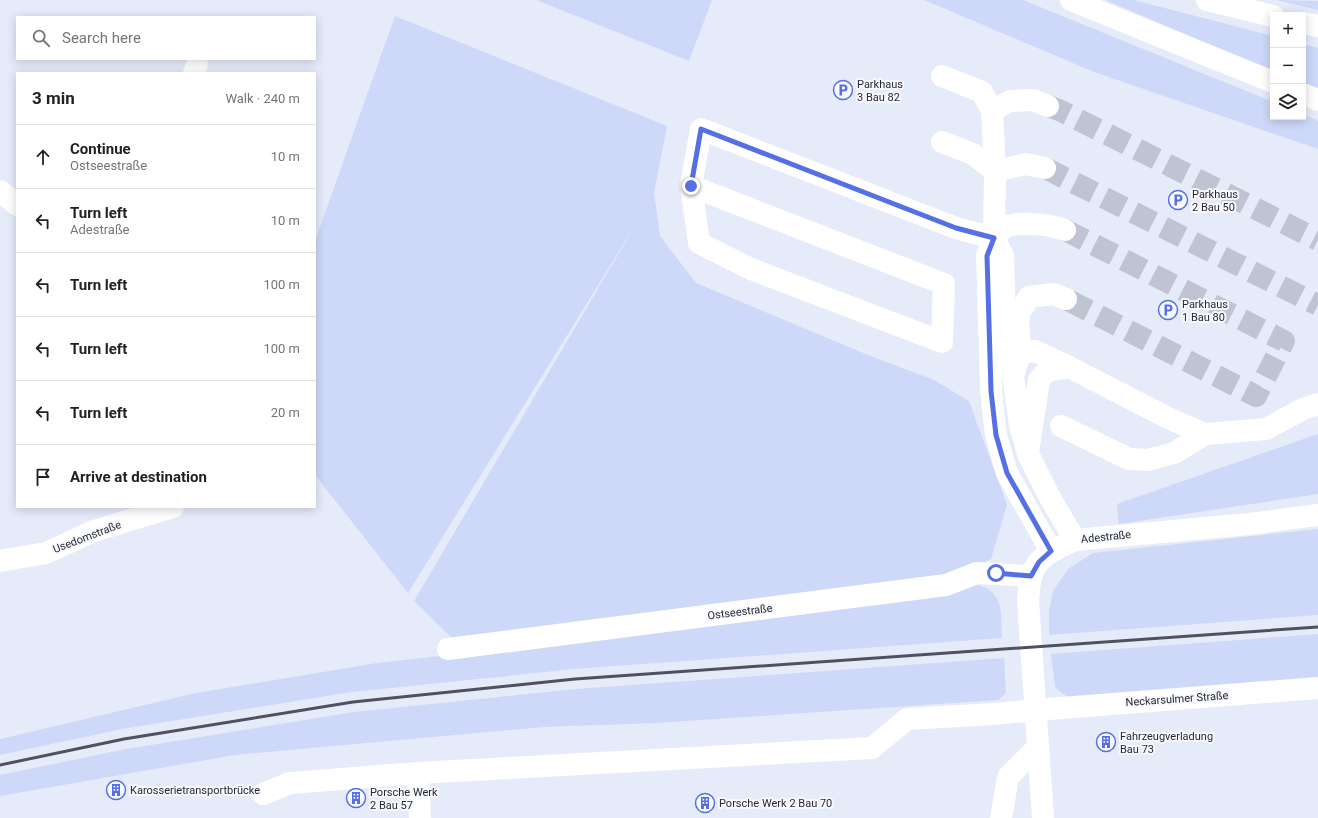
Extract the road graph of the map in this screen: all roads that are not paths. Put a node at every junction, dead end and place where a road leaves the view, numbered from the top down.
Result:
1 (1071, 0) edge
2 (1207, 0) edge
3 (1270, 15) edge
4 (1306, 24) edge
5 (1318, 26) edge
6 (942, 76) dead end
7 (1270, 81) edge
8 (1306, 95) edge
9 (1318, 100) edge
10 (1048, 106) tunnel mouth
11 (992, 110) junction
12 (942, 142) dead end
13 (1045, 168) tunnel mouth
14 (995, 171) junction
15 (691, 186) junction
16 (0, 191) edge
17 (16, 204) edge
18 (1065, 230) tunnel mouth
19 (994, 238) junction
20 (1066, 299) tunnel mouth
21 (1014, 362) junction
22 (1069, 367) junction
23 (990, 372) junction
24 (1318, 404) edge
25 (1061, 426) dead end
26 (1205, 434) junction
27 (1028, 454) junction
28 (170, 508) edge
29 (1318, 515) edge
30 (1075, 540) junction
31 (1051, 551) junction
32 (0, 561) edge
33 (1031, 576) junction
34 (448, 649) dead end
35 (1318, 688) edge
36 (1035, 700) junction
37 (1038, 747) junction
38 (418, 773) junction
39 (263, 794) dead end
40 (420, 818) edge
41 (1000, 818) edge
42 (1043, 818) edge

1 - 7 main road
2 - 3 main road
4 - 5 main road
6 - 11 main road
8 - 9 main road
10 - 11 main road
11 - 14 main road
12 - 14 main road
13 - 14 main road
14 - 19 main road
15 - 15 main road
15 - 19 main road
16 - 17 main road
18 - 19 main road
19 - 21 main road
19 - 23 main road
20 - 21 main road
21 - 22 main road
21 - 23 main road
21 - 27 main road
22 - 26 main road
22 - 27 main road
23 - 31 main road
24 - 26 main road
25 - 26 main road
27 - 30 main road
28 - 32 main road, Usedomstraße
29 - 30 main road, Adestraße
30 - 31 main road, Adestraße
31 - 33 main road, Adestraße
33 - 34 main road, Ostseestraße
33 - 36 main road, Adestraße
35 - 36 main road, Neckarsulmer Straße
36 - 37 main road, Adestraße
36 - 38 main road, Neckarsulmer Straße
37 - 41 main road
37 - 42 main road, Adestraße
38 - 39 main road, Neckarsulmer Straße
38 - 40 main road

